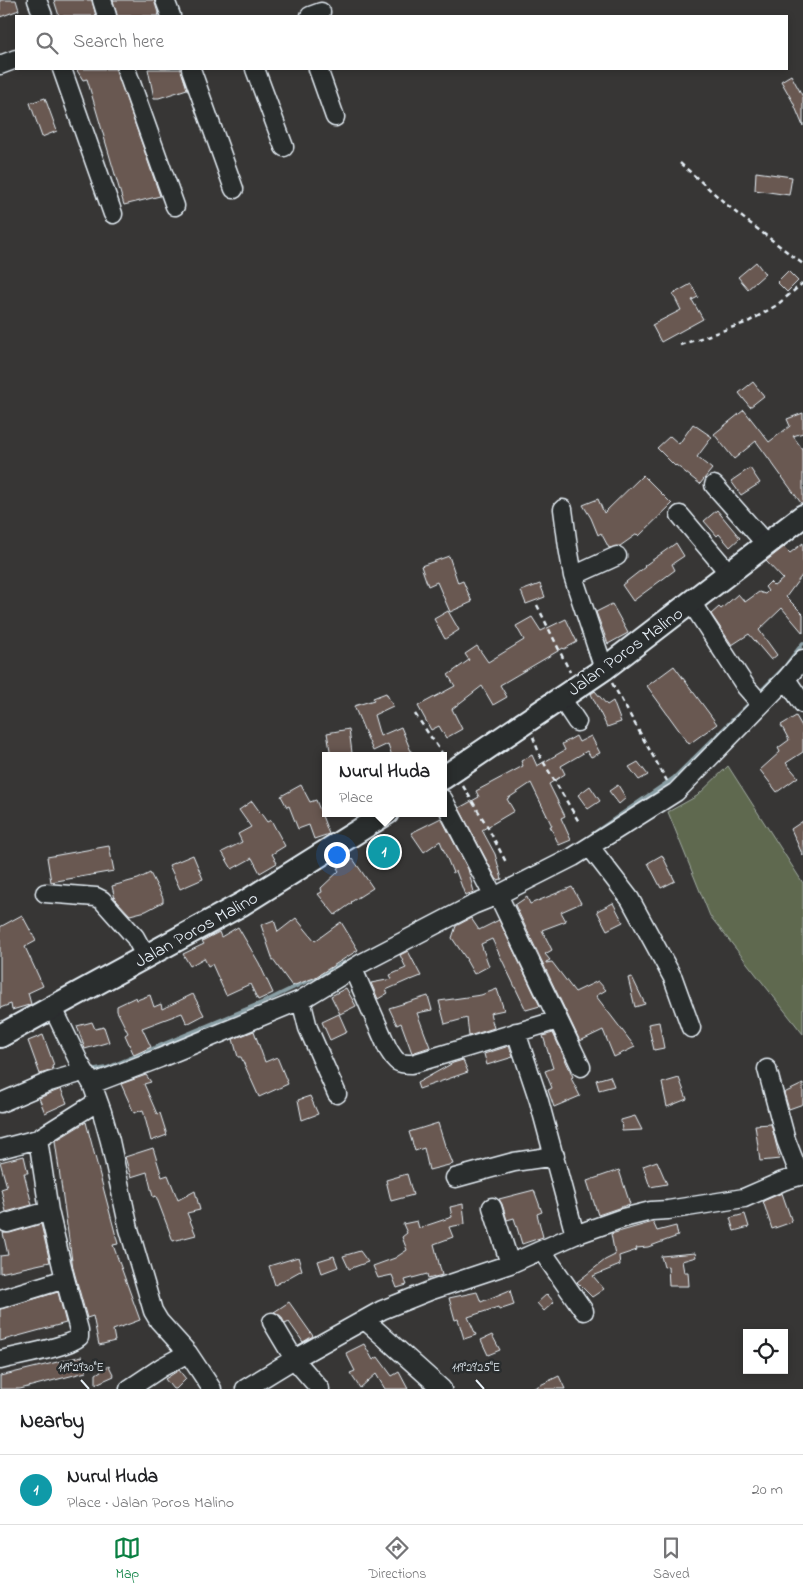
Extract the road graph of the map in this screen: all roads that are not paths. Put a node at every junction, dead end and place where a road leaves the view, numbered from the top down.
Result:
1 (36, 0) edge
2 (102, 0) edge
3 (43, 15) edge
4 (107, 15) edge
5 (15, 59) edge
6 (0, 65) edge
7 (62, 70) edge
8 (126, 70) edge
9 (191, 70) edge
10 (255, 70) edge
11 (318, 70) edge
12 (335, 118) dead end
13 (284, 147) dead end
14 (234, 189) dead end
15 (175, 206) dead end
16 (113, 214) dead end
17 (714, 485) dead end
18 (564, 509) dead end
19 (680, 515) dead end
20 (803, 516) edge
21 (766, 544) junction
22 (617, 556) dead end
23 (729, 573) junction
24 (573, 576) junction
25 (691, 602) junction
26 (803, 659) edge
27 (604, 669) junction
28 (786, 679) junction
29 (569, 692) junction
30 (754, 696) junction
31 (803, 704) edge
32 (577, 722) dead end
33 (448, 774) edge
34 (447, 806) edge
35 (381, 817) edge
36 (590, 847) junction
37 (45, 893) dead end
38 (496, 896) junction
39 (146, 957) junction
40 (354, 969) junction
41 (301, 1000) junction
42 (53, 1008) junction
43 (558, 1020) junction
44 (691, 1028) dead end
45 (516, 1032) junction
46 (0, 1036) edge
47 (581, 1066) dead end
48 (767, 1069) dead end
49 (86, 1076) junction
50 (337, 1094) dead end
51 (97, 1102) junction
52 (0, 1103) edge
53 (38, 1139) junction
54 (0, 1149) edge
55 (555, 1156) junction
56 (802, 1176) edge
57 (455, 1178) dead end
58 (492, 1206) dead end
59 (50, 1211) junction
60 (6, 1223) dead end
61 (575, 1235) junction
62 (542, 1251) junction
63 (510, 1264) junction
64 (65, 1279) junction
65 (0, 1299) edge
66 (584, 1311) dead end
67 (365, 1320) junction
68 (272, 1322) dead end
69 (188, 1353) junction
70 (294, 1359) junction
71 (0, 1360) edge
72 (129, 1389) edge
73 (212, 1389) edge
74 (246, 1389) edge
75 (320, 1389) edge
76 (442, 1389) edge

1 - 3 street
2 - 4 street
5 - 6 street
7 - 16 street
8 - 15 street
9 - 14 street
10 - 13 street
11 - 12 street
17 - 21 street
18 - 24 street
19 - 23 street
20 - 21 main road, Jalan Poros Malino
21 - 23 main road, Jalan Poros Malino
22 - 24 street
23 - 25 main road, Jalan Poros Malino
24 - 27 street
25 - 27 main road, Jalan Poros Malino
25 - 30 street
26 - 28 street
27 - 29 main road, Jalan Poros Malino
28 - 30 street
28 - 31 street
29 - 32 street
29 - 33 main road, Jalan Poros Malino
30 - 36 street
34 - 38 street
35 - 39 main road, Jalan Poros Malino
36 - 38 street
36 - 44 street
37 - 39 street
38 - 40 street
38 - 43 street
39 - 42 main road, Jalan Poros Malino
40 - 41 street
40 - 45 street
41 - 49 street
41 - 50 street
42 - 46 main road, Jalan Poros Malino
42 - 49 street
43 - 45 street
43 - 47 street
45 - 55 street
48 - 56 street
49 - 51 street
49 - 52 street
51 - 53 street
51 - 69 street
53 - 54 street
53 - 59 street
55 - 57 street
55 - 61 street
56 - 61 street
58 - 63 street
59 - 60 street
59 - 64 street
61 - 62 street
62 - 63 street
62 - 66 street
63 - 67 street
64 - 65 street
64 - 71 street
67 - 70 street
67 - 76 street
68 - 70 street
69 - 72 street
69 - 73 street
70 - 74 street
70 - 75 street

